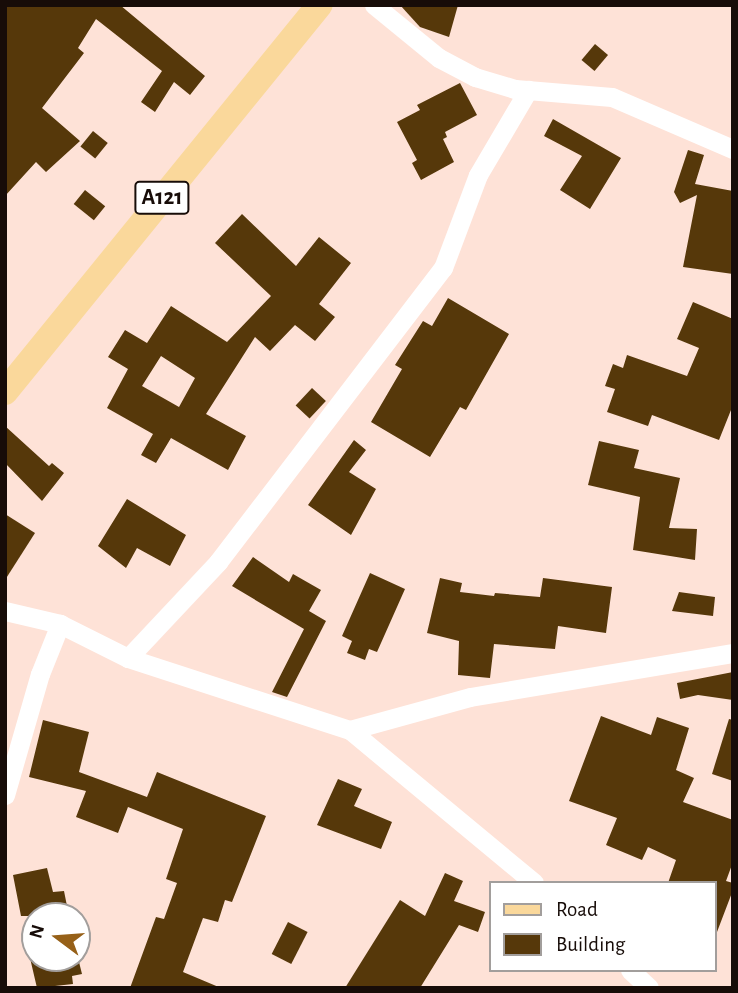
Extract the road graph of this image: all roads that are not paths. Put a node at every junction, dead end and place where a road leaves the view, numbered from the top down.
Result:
1 (320, 5) edge
2 (374, 5) edge
3 (528, 90) junction
4 (733, 149) edge
5 (5, 392) edge
6 (5, 611) edge
7 (60, 624) junction
8 (733, 653) edge
9 (128, 658) junction
10 (350, 730) junction
11 (5, 795) edge
12 (532, 881) edge
13 (632, 972) edge
14 (649, 988) edge

1 - 5 main road, A121
2 - 3 street
3 - 4 street
3 - 9 street
6 - 7 street
7 - 9 street
7 - 11 street
8 - 10 street
9 - 10 street
10 - 12 street
13 - 14 street

